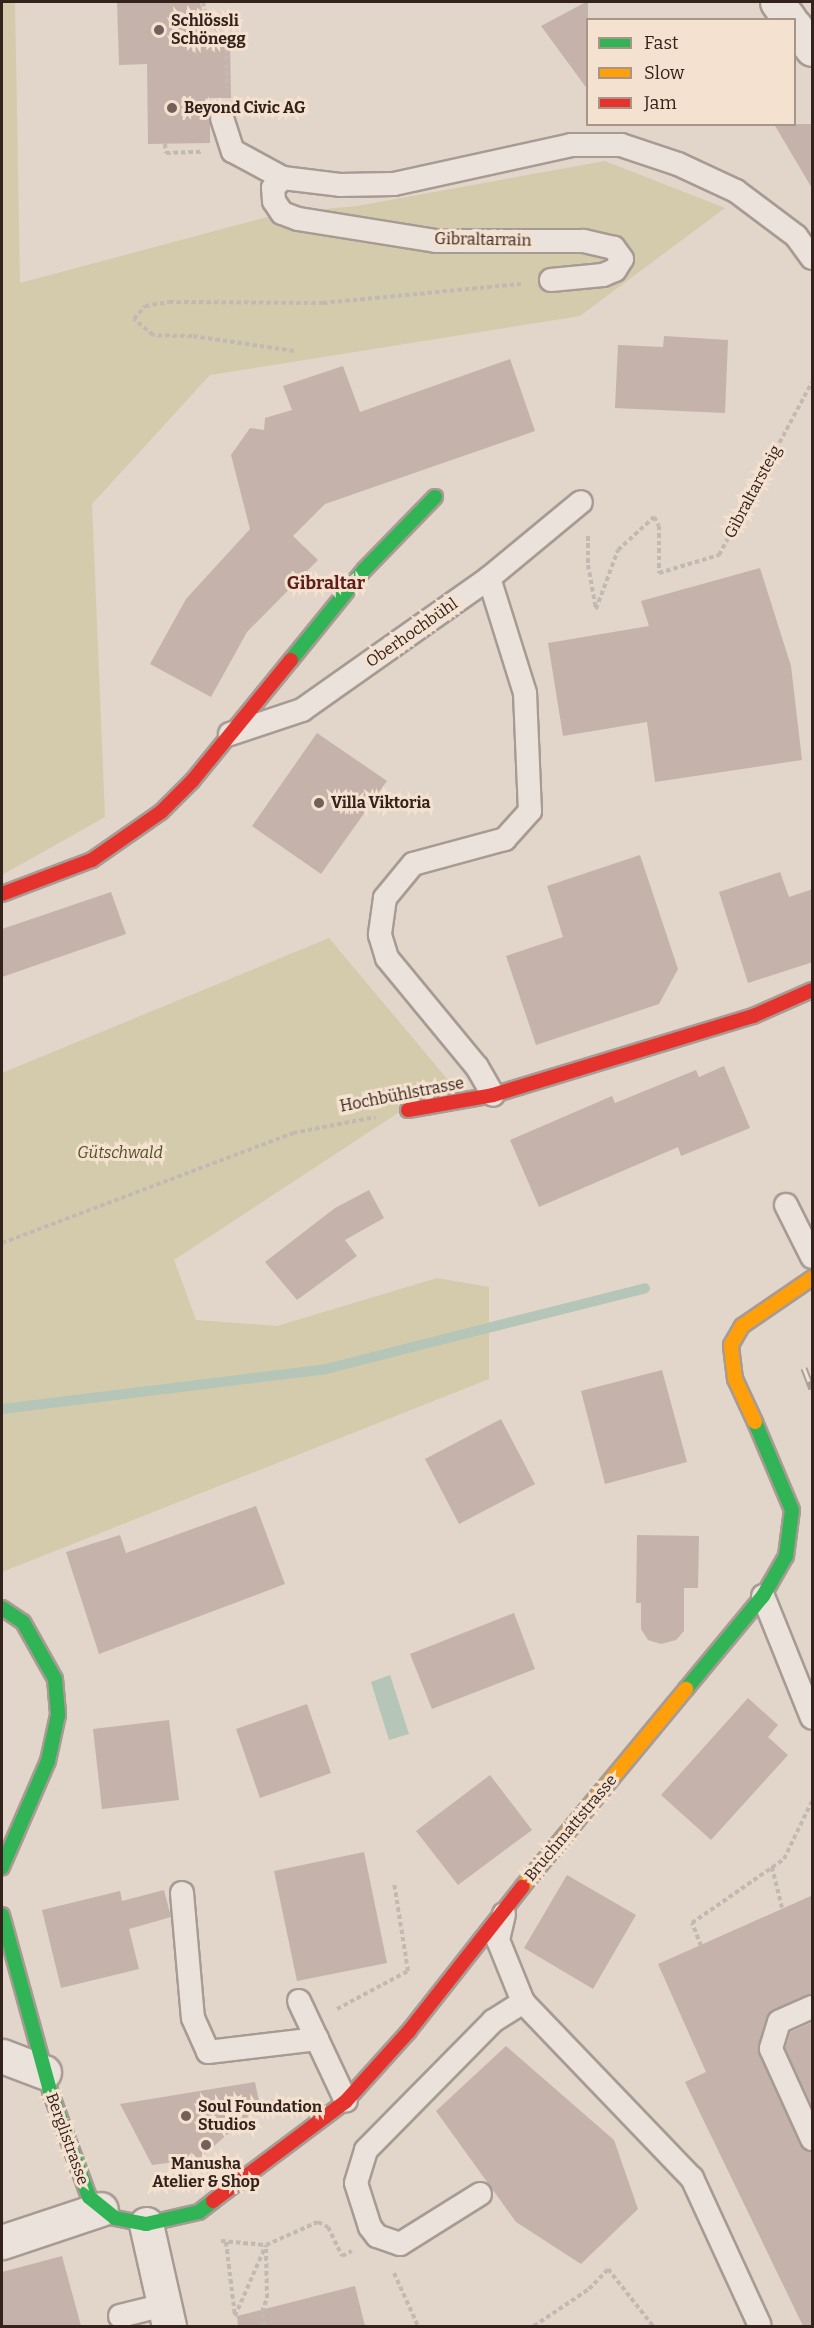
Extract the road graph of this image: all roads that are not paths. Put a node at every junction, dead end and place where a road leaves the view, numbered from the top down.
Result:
1 (777, 2) edge
2 (789, 18) edge
3 (796, 26) edge
4 (813, 49) edge
5 (222, 118) road end
6 (283, 178) junction
7 (813, 258) edge
8 (551, 280) road end
9 (435, 497) dead end
10 (581, 502) road end
11 (489, 578) junction
12 (226, 736) junction
13 (2, 894) edge
14 (813, 990) edge
15 (493, 1095) junction
16 (408, 1110) road end
17 (786, 1205) dead end
18 (813, 1257) edge
19 (813, 1278) edge
20 (763, 1596) junction
21 (2, 1608) edge
22 (813, 1718) edge
23 (2, 1867) edge
24 (182, 1893) dead end
25 (506, 1906) junction
26 (2, 1915) edge
27 (299, 2001) dead end
28 (523, 2002) junction
29 (813, 2007) edge
30 (314, 2031) junction
31 (2, 2056) edge
32 (44, 2072) junction
33 (346, 2101) junction
34 (813, 2139) edge
35 (480, 2194) dead end
36 (102, 2209) junction
37 (146, 2224) junction
38 (2, 2242) edge
39 (120, 2316) dead end
40 (166, 2316) edge
41 (759, 2324) dead end

1 - 2 street
3 - 4 street
5 - 6 lane
6 - 7 lane
6 - 8 lane, Gibraltarrain
9 - 12 street
10 - 11 lane, Oberhochbühl
11 - 12 lane, Oberhochbühl
11 - 15 lane
12 - 13 street
14 - 15 street, Hochbühlstrasse
15 - 16 street, Hochbühlstrasse
17 - 18 lane
19 - 20 street, Bruchmattstrasse
20 - 22 lane
20 - 25 street, Bruchmattstrasse
21 - 23 street
24 - 30 lane
25 - 28 lane
25 - 33 street, Bruchmattstrasse
26 - 32 street, Berglistrasse
27 - 30 lane
28 - 35 lane
28 - 41 lane
29 - 34 lane
30 - 33 lane
31 - 32 street
32 - 36 street, Berglistrasse
33 - 37 street, Bruchmattstrasse
36 - 37 street, Berglistrasse
36 - 38 street
37 - 40 street
39 - 40 lane

